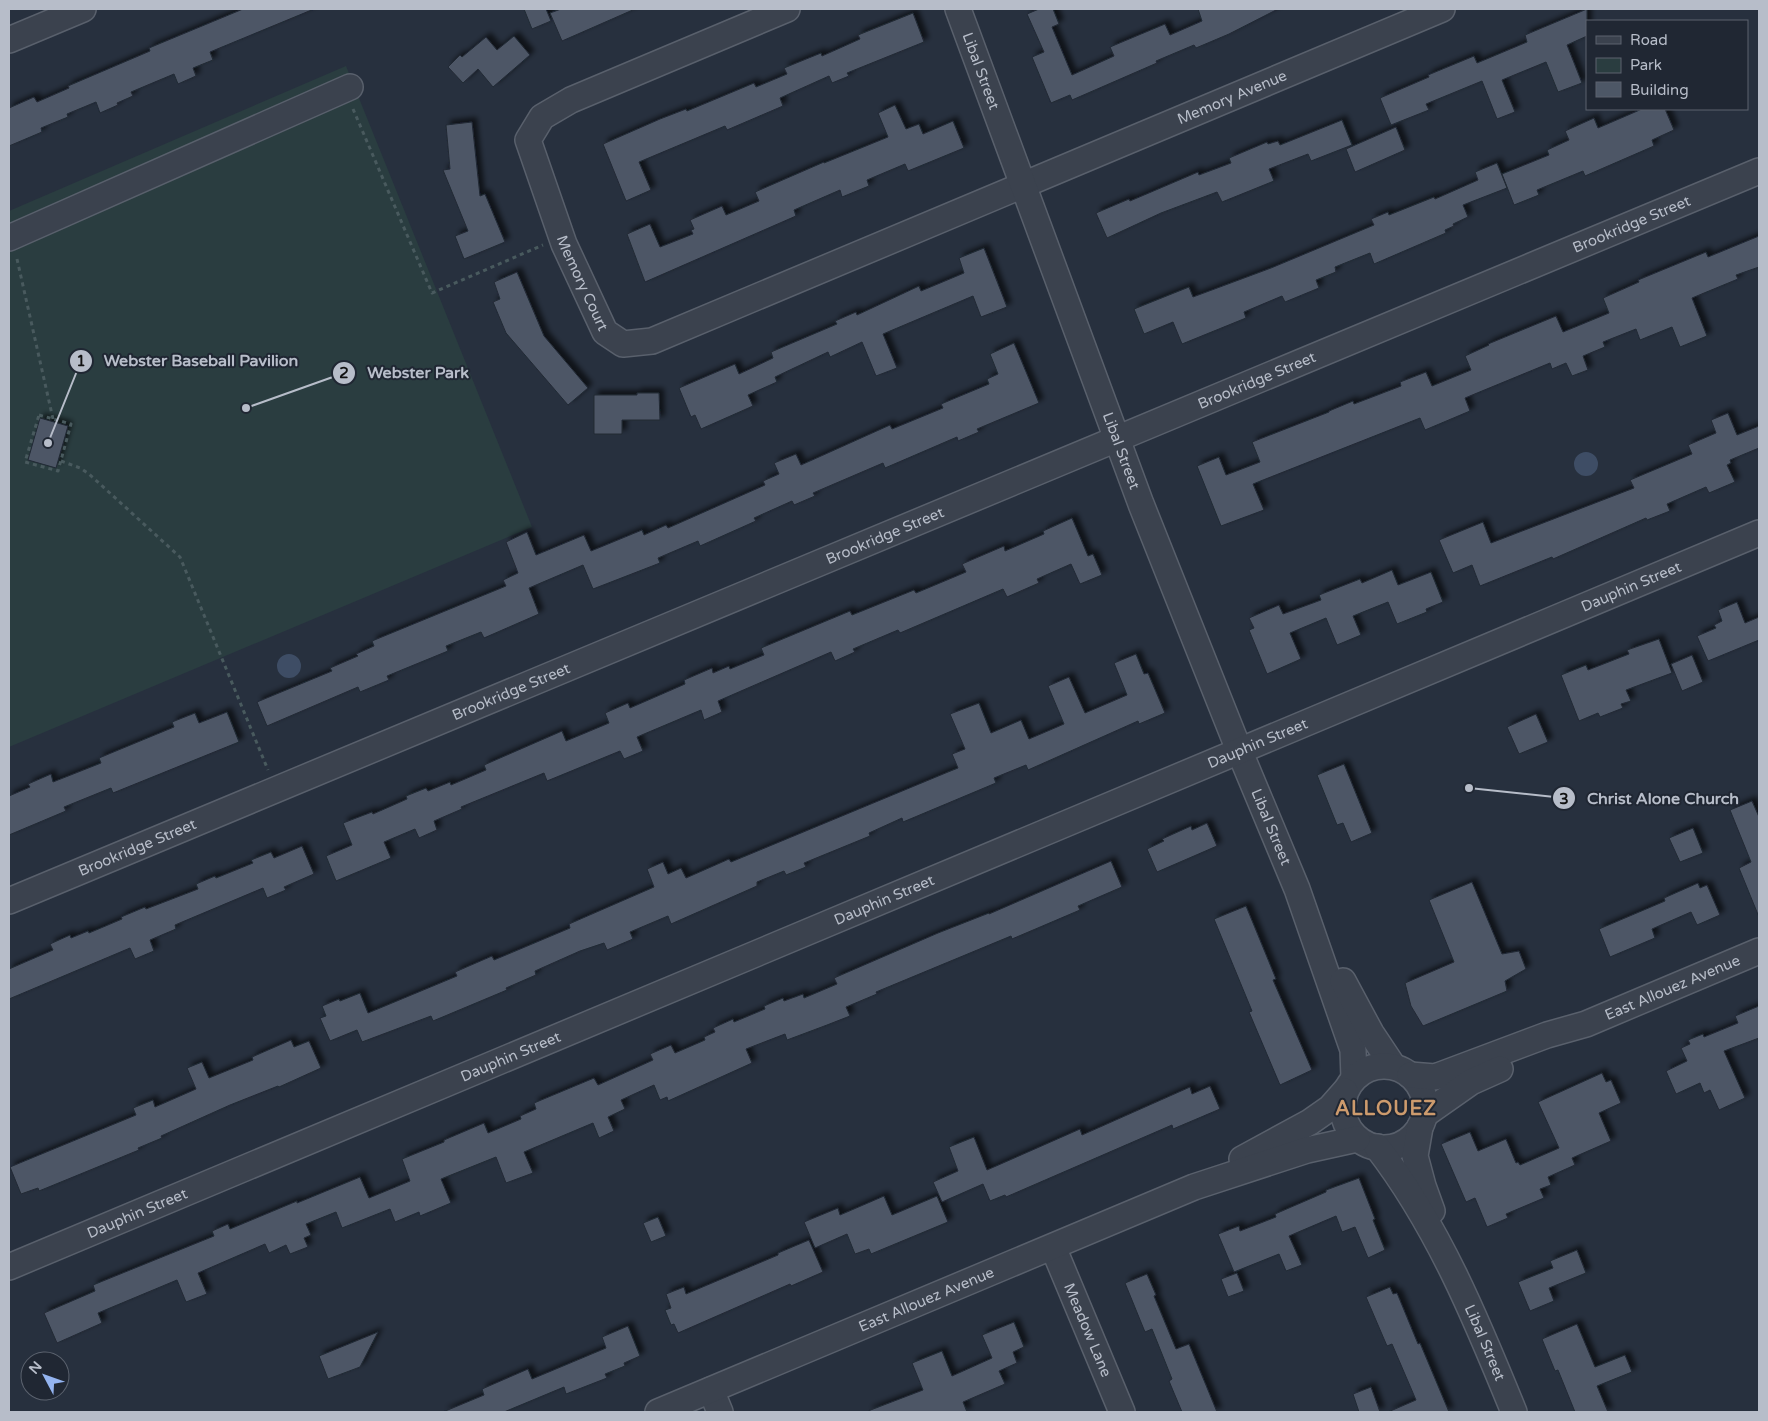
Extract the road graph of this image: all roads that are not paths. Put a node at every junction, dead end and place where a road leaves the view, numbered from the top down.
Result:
1 (84, 9) edge
2 (787, 9) edge
3 (958, 9) edge
4 (1442, 9) edge
5 (9, 40) edge
6 (347, 88) road end
7 (1759, 171) edge
8 (1023, 185) junction
9 (13, 249) edge
10 (1117, 439) junction
11 (1759, 533) edge
12 (1239, 750) junction
13 (1297, 889) junction
14 (9, 901) edge
15 (1759, 951) edge
16 (1586, 1024) junction
17 (1402, 1071) junction
18 (1349, 1084) junction
19 (1422, 1121) junction
20 (1367, 1143) junction
21 (1194, 1187) junction
22 (1053, 1247) junction
23 (9, 1268) edge
24 (1453, 1272) junction
25 (716, 1401) edge
26 (658, 1412) edge
27 (1122, 1412) edge
28 (1514, 1412) edge

1 - 5 street
2 - 8 street, Memory Court
3 - 8 street, Libal Street
4 - 8 street, Memory Avenue
6 - 9 street
7 - 10 street, Brookridge Street
8 - 10 street, Libal Street
10 - 12 street, Libal Street
10 - 14 street, Brookridge Street
11 - 12 street, Dauphin Street
12 - 13 street, Libal Street
12 - 23 street, Dauphin Street
13 - 17 street, Libal Street
13 - 18 street, Libal Street
15 - 16 street, East Allouez Avenue
16 - 17 street, East Allouez Avenue
16 - 19 street, East Allouez Avenue
17 - 18 street
17 - 19 street
18 - 20 street
18 - 21 street, East Allouez Avenue
19 - 20 street
19 - 24 street, Libal Street
20 - 21 street, East Allouez Avenue
20 - 24 street, Libal Street
21 - 22 street, East Allouez Avenue
22 - 25 street, East Allouez Avenue
22 - 27 street, Meadow Lane
24 - 28 street, Libal Street
25 - 26 street, East Allouez Avenue

